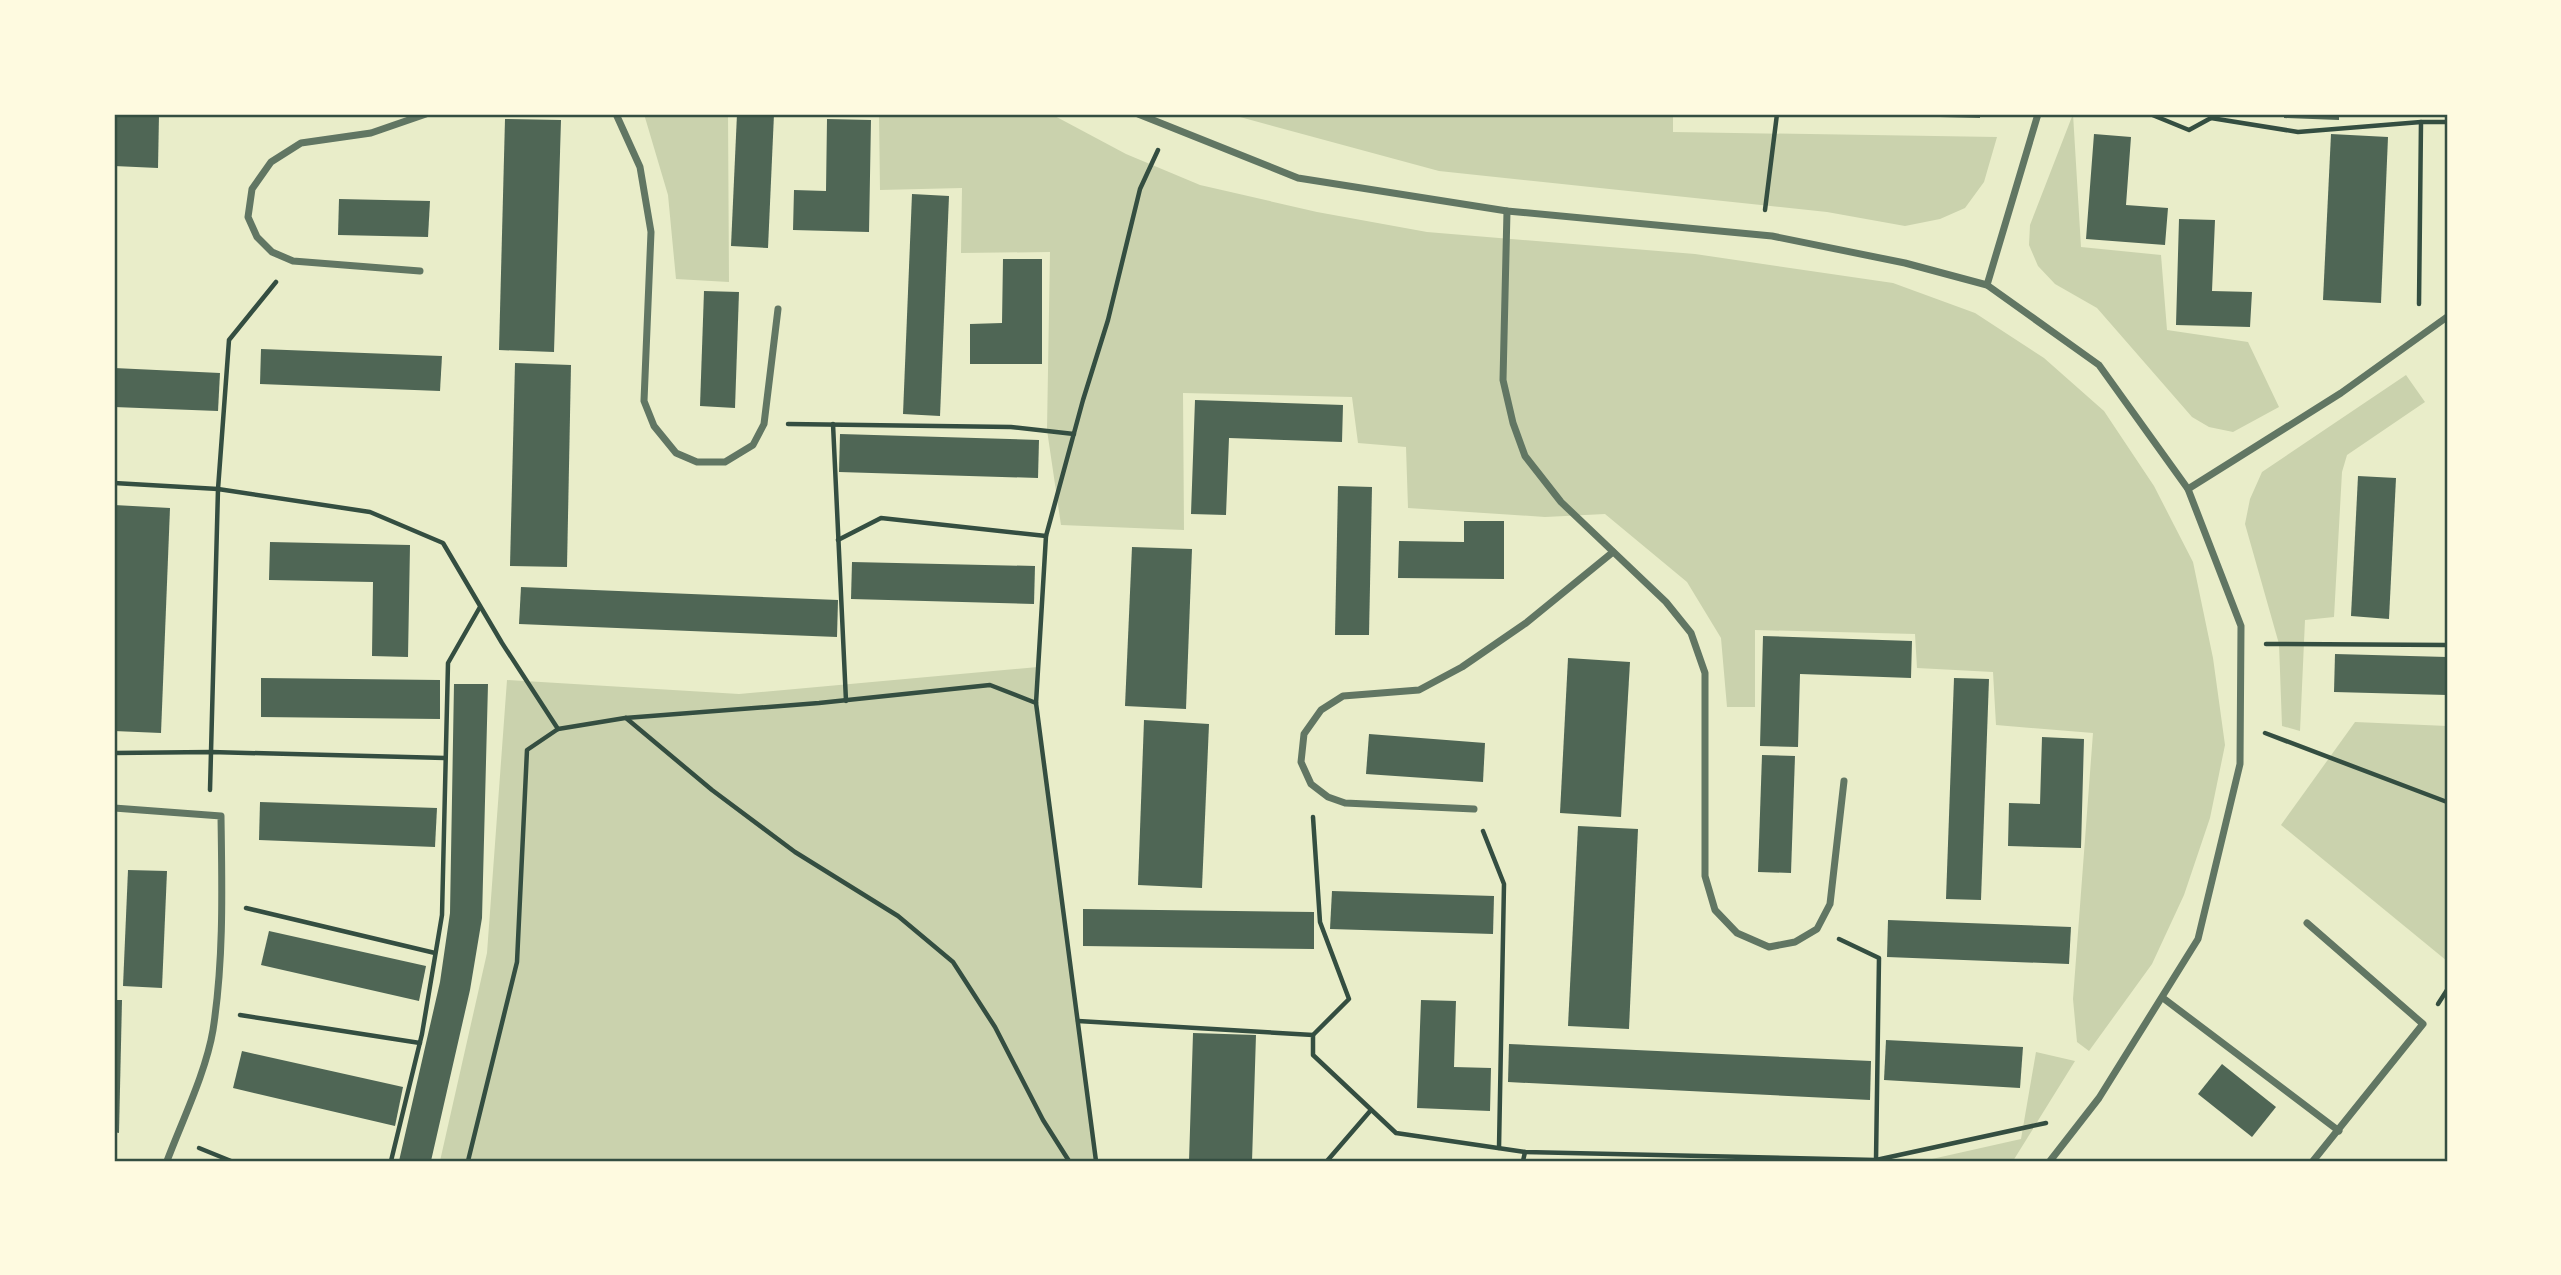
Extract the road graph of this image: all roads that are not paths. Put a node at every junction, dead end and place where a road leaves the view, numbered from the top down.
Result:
1 (426, 114) edge
2 (617, 114) edge
3 (1138, 114) edge
4 (2038, 114) edge
5 (1507, 211) junction
6 (419, 271) dead end
7 (1987, 285) junction
8 (778, 309) dead end
9 (2447, 317) edge
10 (2188, 489) junction
11 (1612, 552) junction
12 (1844, 780) dead end
13 (114, 808) edge
14 (1474, 809) road end
15 (2306, 922) dead end
16 (2163, 998) junction
17 (2339, 1131) junction
18 (167, 1161) edge
19 (2050, 1161) edge
20 (2313, 1161) edge

1 - 6 street
2 - 8 street
3 - 5 street
4 - 7 street
5 - 7 street
5 - 11 street
7 - 10 street
9 - 10 street
10 - 16 street
11 - 12 street
11 - 14 street
13 - 18 street
15 - 17 street
16 - 17 street
16 - 19 street
17 - 20 street

